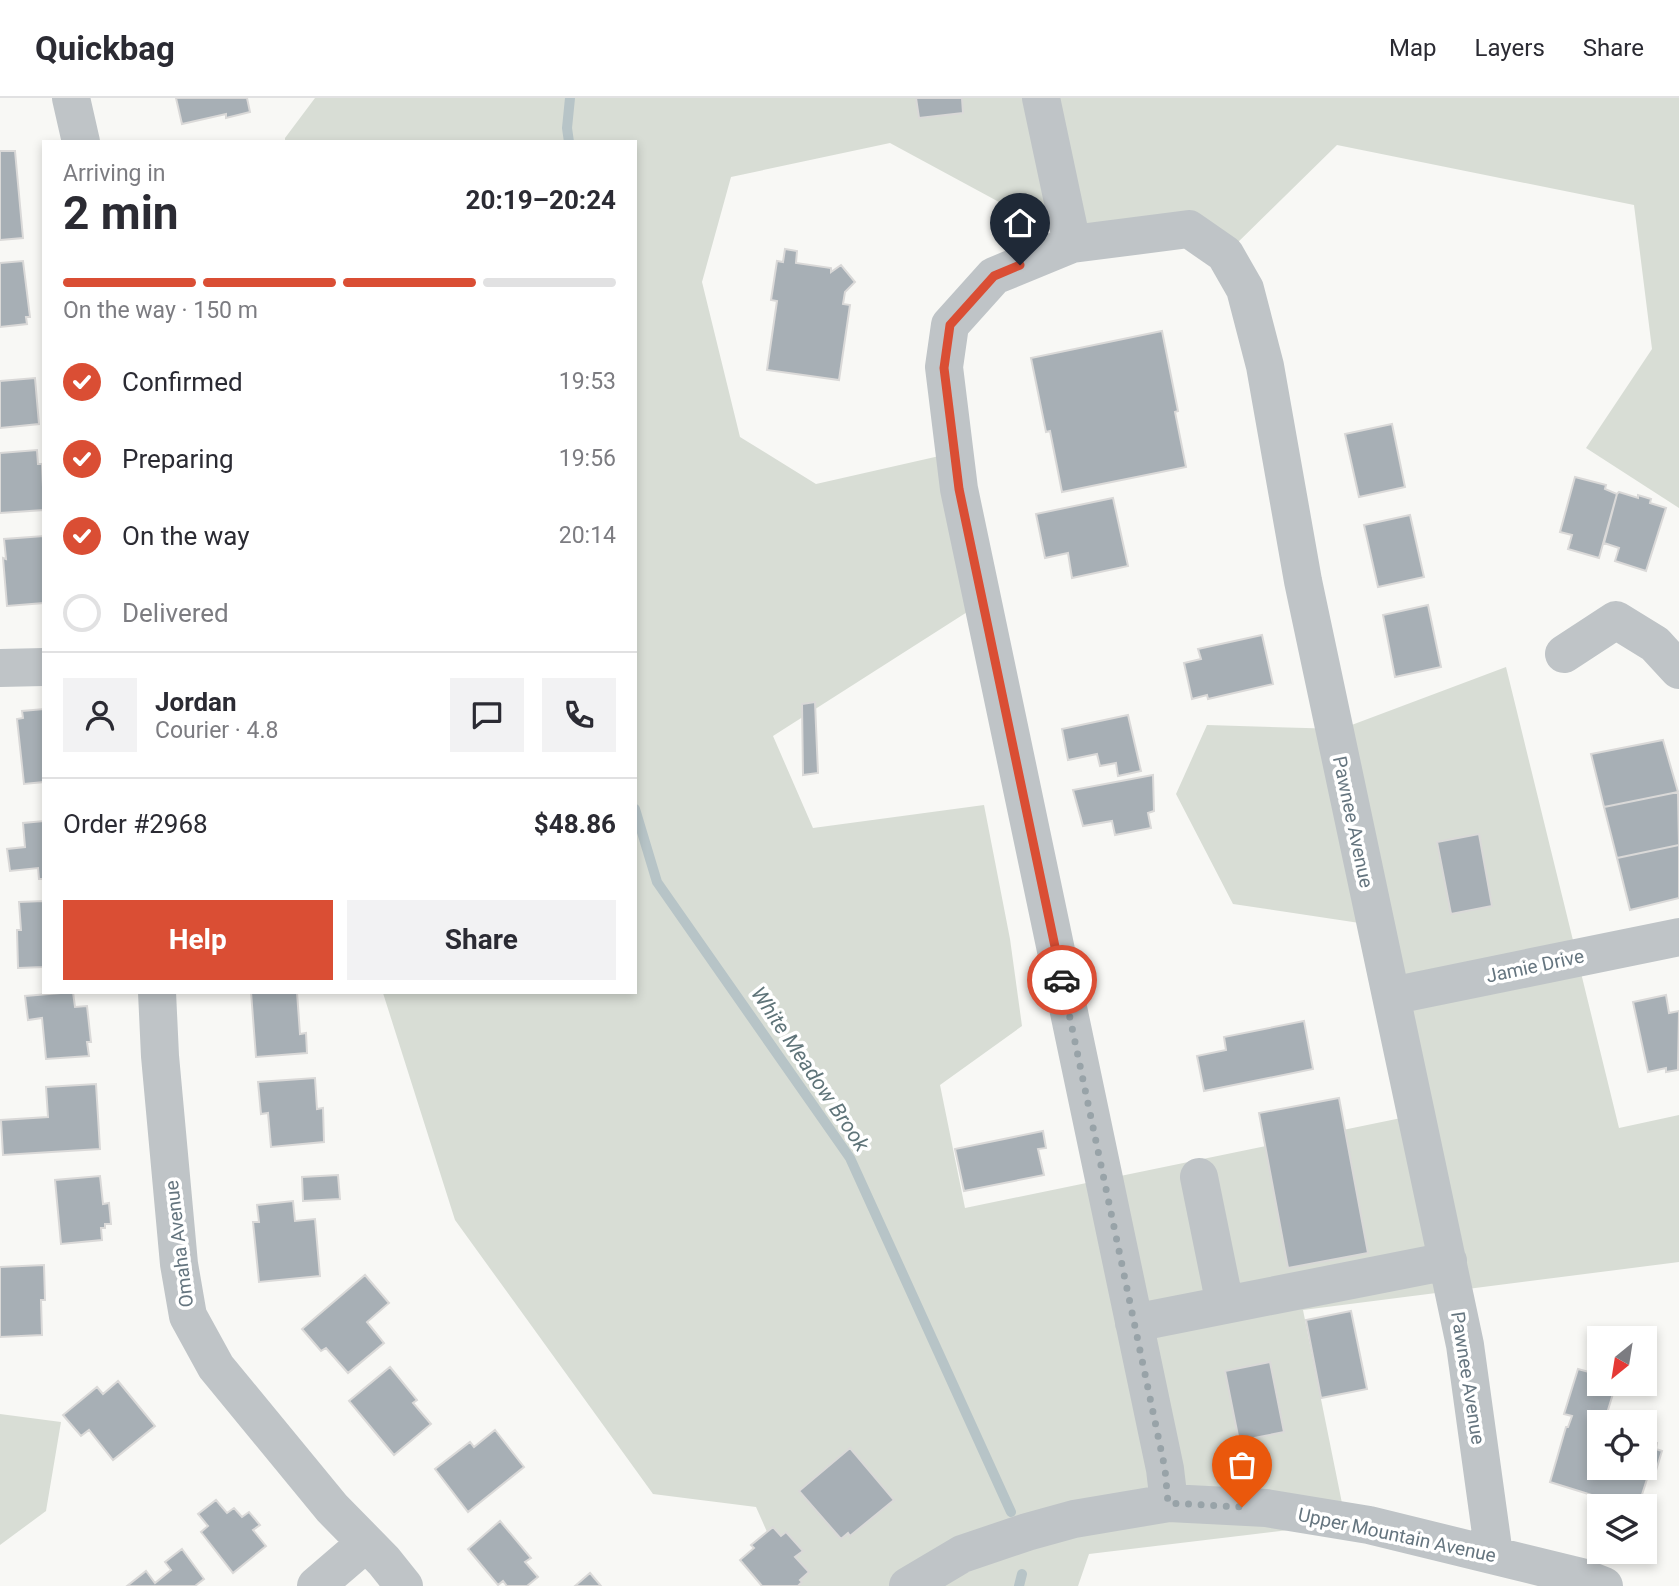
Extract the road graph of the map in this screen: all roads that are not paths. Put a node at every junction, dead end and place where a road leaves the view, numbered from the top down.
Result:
1 (71, 98) edge
2 (1041, 98) edge
3 (81, 140) edge
4 (1072, 244) junction
5 (1564, 653) dead end
6 (42, 667) edge
7 (0, 668) edge
8 (1679, 670) edge
9 (1679, 937) edge
10 (157, 994) edge
11 (1391, 996) junction
12 (1199, 1177) dead end
13 (1448, 1261) junction
14 (1225, 1305) junction
15 (1134, 1323) junction
16 (1168, 1503) junction
17 (366, 1543) junction
18 (1494, 1555) junction
19 (316, 1586) edge
20 (404, 1586) edge
21 (908, 1586) edge
22 (1604, 1586) edge

1 - 3 street
2 - 4 street
4 - 11 street, Pawnee Avenue
4 - 15 street, Pawnee Avenue
5 - 8 street
6 - 7 street
9 - 11 street, Jamie Drive
10 - 17 street, Omaha Avenue
11 - 13 street, Pawnee Avenue
12 - 14 street
13 - 14 street
13 - 18 street, Pawnee Avenue
14 - 15 street
15 - 16 street, Pawnee Avenue
16 - 18 street, Upper Mountain Avenue
16 - 21 street, Upper Mountain Avenue
17 - 19 street
17 - 20 street, Omaha Avenue
18 - 22 street, Upper Mountain Avenue

